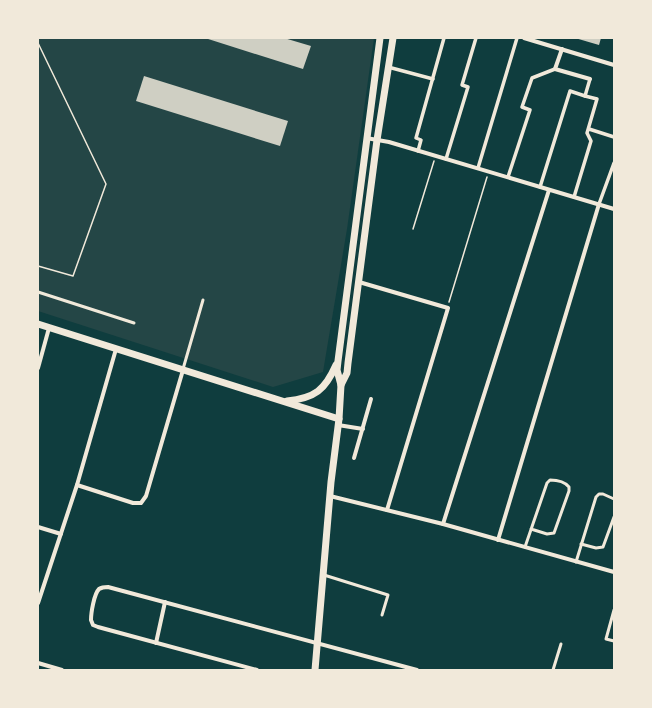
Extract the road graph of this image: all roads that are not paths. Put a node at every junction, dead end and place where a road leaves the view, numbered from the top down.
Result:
1 (380, 38) edge
2 (393, 38) edge
3 (444, 38) edge
4 (476, 38) edge
5 (517, 38) edge
6 (524, 38) edge
7 (562, 49) junction
8 (614, 65) edge
9 (388, 67) junction
10 (556, 69) junction
11 (433, 79) junction
12 (590, 80) joint
13 (585, 96) junction
14 (589, 129) junction
15 (614, 137) edge
16 (366, 138) junction
17 (377, 140) junction
18 (418, 151) junction
19 (446, 159) junction
20 (614, 163) edge
21 (478, 168) junction
22 (508, 177) junction
23 (540, 187) junction
24 (549, 190) junction
25 (574, 197) junction
26 (599, 204) junction
27 (614, 209) edge
28 (359, 282) junction
29 (38, 292) edge
30 (203, 300) dead end
31 (134, 323) dead end
32 (38, 324) edge
33 (50, 328) junction
34 (116, 349) junction
35 (338, 361) junction
36 (38, 368) edge
37 (183, 370) junction
38 (341, 385) junction
39 (371, 398) dead end
40 (285, 401) junction
41 (339, 422) junction
42 (363, 429) junction
43 (354, 458) dead end
44 (76, 485) junction
45 (330, 496) junction
46 (614, 498) edge
47 (387, 510) junction
48 (614, 518) edge
49 (444, 524) junction
50 (38, 526) edge
51 (531, 529) junction
52 (61, 534) junction
53 (498, 540) junction
54 (582, 544) junction
55 (525, 547) junction
56 (576, 562) junction
57 (614, 572) edge
58 (322, 574) junction
59 (165, 602) junction
60 (38, 603) edge
61 (614, 610) edge
62 (382, 615) dead end
63 (614, 641) edge
64 (316, 642) junction
65 (156, 643) junction
66 (561, 644) dead end
67 (38, 663) edge
68 (62, 670) edge
69 (257, 670) edge
70 (315, 670) edge
71 (417, 670) edge
72 (553, 670) edge

1 - 16 street
2 - 9 street
3 - 11 street
4 - 19 street
5 - 21 street
6 - 7 street
7 - 8 street
7 - 10 street
9 - 11 street
9 - 17 street
10 - 12 street
10 - 22 street
11 - 18 street
12 - 13 street
13 - 14 street
13 - 23 street
14 - 15 street
14 - 25 street
16 - 17 street
16 - 35 street
17 - 18 street
17 - 28 street
18 - 19 street
19 - 21 street
20 - 26 street
21 - 22 street
22 - 23 street
23 - 24 street
24 - 25 street
24 - 49 street
25 - 26 street
26 - 27 street
26 - 53 street
28 - 38 street
28 - 47 street
29 - 31 lane
30 - 37 lane
32 - 33 street
33 - 34 street
33 - 36 street
34 - 37 street
34 - 44 street
35 - 38 street
35 - 40 street
37 - 40 street
37 - 44 street
38 - 41 street
39 - 42 street
40 - 41 street
41 - 42 street
41 - 45 street
42 - 43 street
44 - 52 street
45 - 47 street
45 - 58 street
46 - 54 lane
47 - 49 street
48 - 54 lane
49 - 53 street
50 - 52 street
51 - 51 lane
51 - 55 lane
52 - 60 street
53 - 55 street
54 - 56 lane
55 - 56 street
56 - 57 street
58 - 62 lane
58 - 64 street
59 - 64 street
59 - 65 street
59 - 65 street
61 - 63 lane
64 - 70 street
64 - 71 street
65 - 69 street
66 - 72 lane
67 - 68 street

